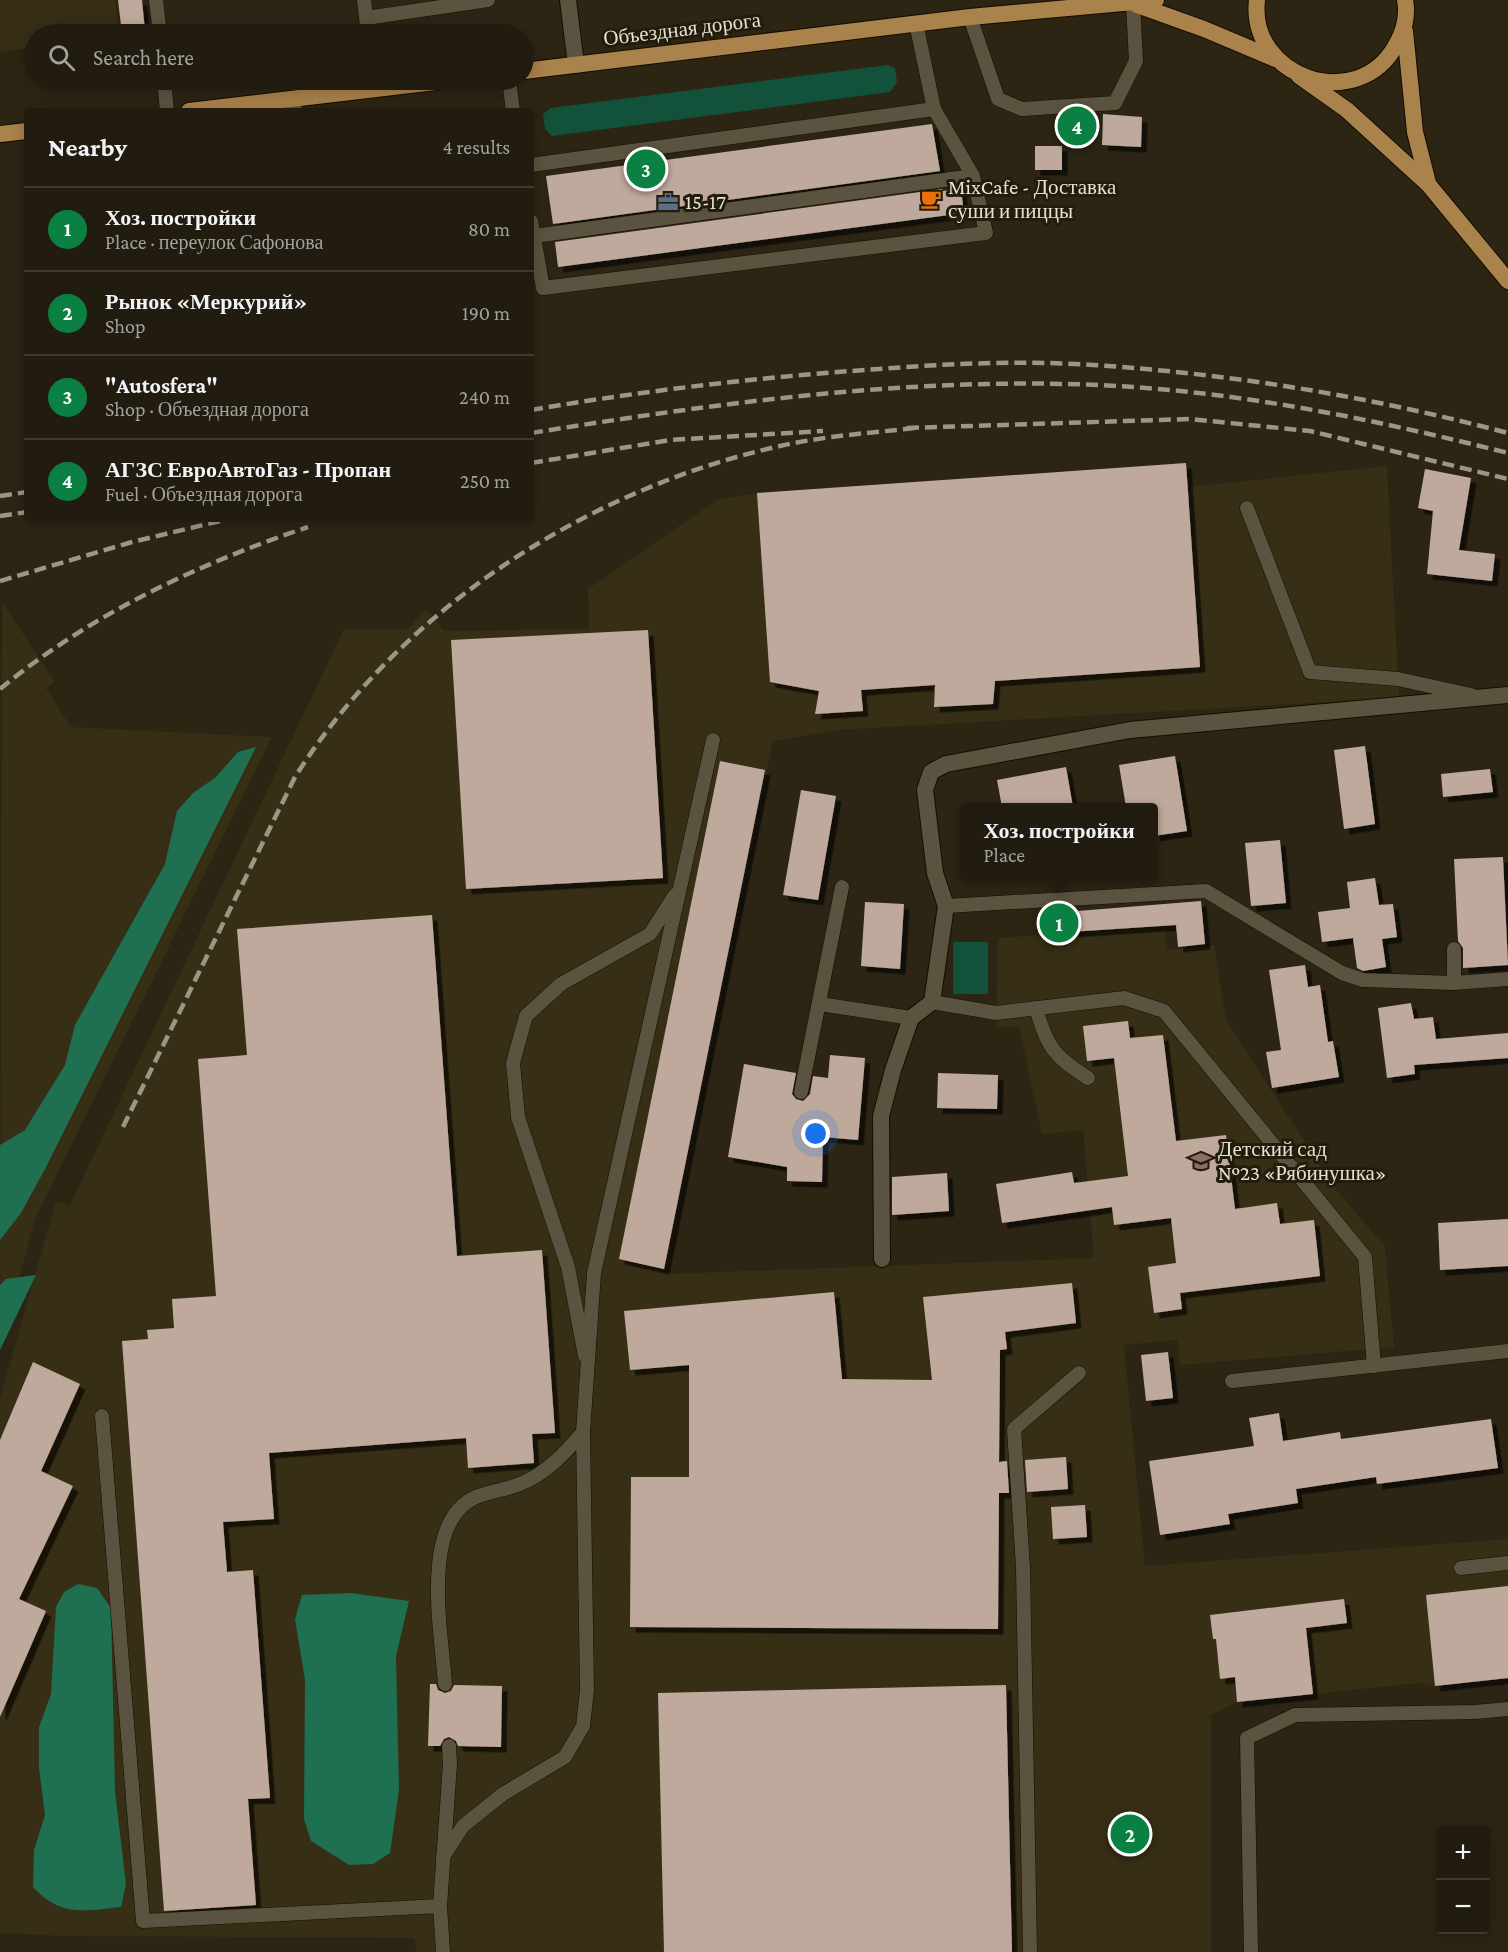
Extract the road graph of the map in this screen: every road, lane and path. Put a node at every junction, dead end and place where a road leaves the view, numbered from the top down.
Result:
1 (156, 0) edge
2 (364, 0) edge
3 (488, 0) edge
4 (568, 0) edge
5 (1156, 0) edge
6 (1257, 0) edge
7 (1405, 0) edge
8 (1133, 4) junction
9 (970, 17) junction
10 (366, 18) junction
11 (159, 24) edge
12 (367, 24) edge
13 (916, 24) junction
14 (1404, 25) junction
15 (1277, 60) junction
16 (576, 65) junction
17 (534, 70) edge
18 (1299, 76) junction
19 (165, 90) edge
20 (352, 90) edge
21 (510, 90) edge
22 (294, 105) edge
23 (167, 108) edge
24 (242, 108) edge
25 (513, 108) edge
26 (934, 110) junction
27 (24, 130) edge
28 (0, 134) edge
29 (534, 165) edge
30 (973, 176) junction
31 (1428, 184) junction
32 (534, 236) joint
33 (1508, 281) edge
34 (1247, 508) dead end
35 (1508, 695) edge
36 (1482, 697) junction
37 (713, 740) dead end
38 (681, 885) junction
39 (842, 887) dead end
40 (946, 906) junction
41 (1454, 949) dead end
42 (1508, 979) edge
43 (1454, 983) junction
44 (932, 1002) junction
45 (820, 1004) junction
46 (1036, 1008) junction
47 (911, 1018) junction
48 (1088, 1078) dead end
49 (801, 1092) dead end
50 (882, 1259) dead end
51 (1508, 1351) edge
52 (1374, 1366) junction
53 (1079, 1373) dead end
54 (589, 1377) junction
55 (1232, 1381) dead end
56 (102, 1416) dead end
57 (583, 1432) junction
58 (1508, 1563) edge
59 (1461, 1568) dead end
60 (445, 1684) dead end
61 (1508, 1709) edge
62 (449, 1746) dead end
63 (443, 1857) junction
64 (440, 1906) junction
65 (443, 1952) edge
66 (1030, 1952) edge
67 (1251, 1952) edge

1 - 11 lane
2 - 10 lane
3 - 10 lane
4 - 16 street
5 - 8 main road, Объездная дорога
6 - 15 main road
7 - 14 main road
8 - 9 main road, Объездная дорога
8 - 9 lane
8 - 15 main road
9 - 13 main road, Объездная дорога
10 - 12 lane
13 - 16 main road, Объездная дорога
13 - 26 lane
14 - 18 main road
14 - 31 main road
15 - 18 main road
16 - 17 main road, Объездная дорога
18 - 31 main road
19 - 23 lane
20 - 22 main road
21 - 25 lane
22 - 24 main road
26 - 29 lane
26 - 30 lane
27 - 28 main road
30 - 32 lane
30 - 32 lane
31 - 33 main road
34 - 36 lane
35 - 36 street
36 - 40 street
37 - 38 lane
38 - 54 lane
38 - 54 lane
39 - 45 lane
40 - 43 lane
40 - 44 street
41 - 43 lane
42 - 43 lane
44 - 46 lane
44 - 47 street
45 - 47 lane
45 - 49 lane
46 - 48 lane
46 - 52 lane
47 - 50 street
51 - 52 lane
52 - 55 lane
53 - 66 lane
54 - 57 lane
56 - 64 lane
57 - 60 lane
57 - 63 lane
58 - 59 lane
61 - 67 lane
62 - 63 lane
63 - 64 lane
64 - 65 lane

